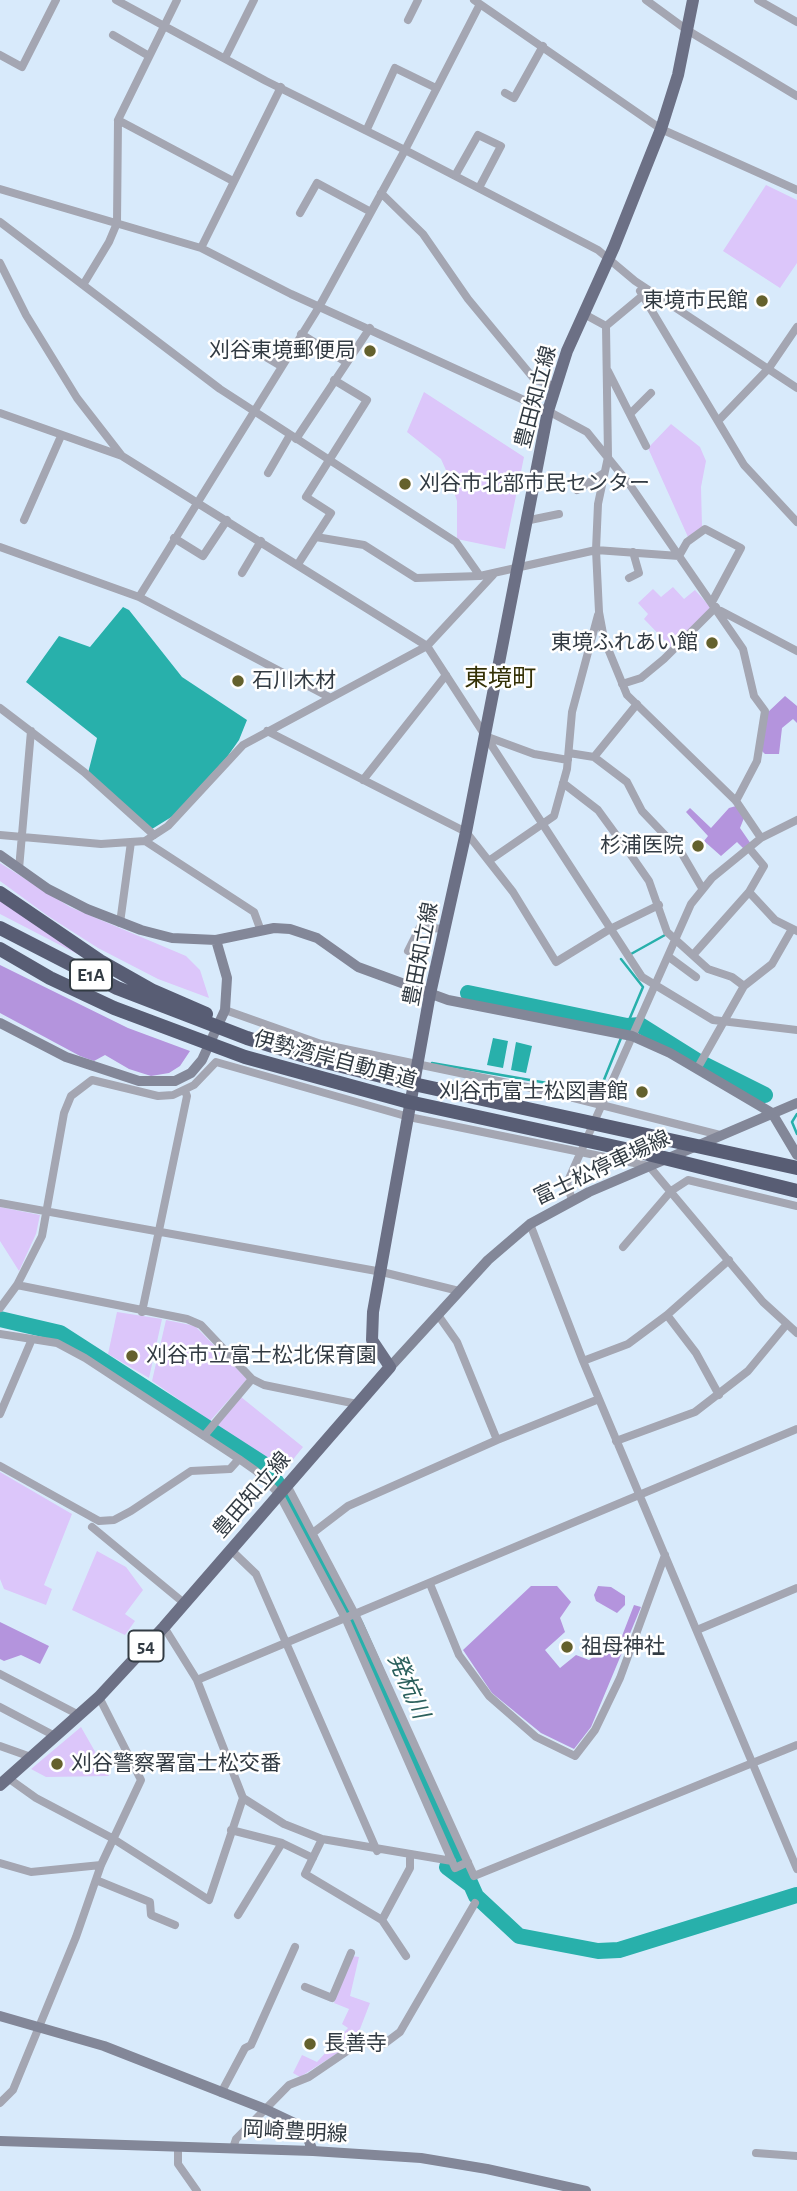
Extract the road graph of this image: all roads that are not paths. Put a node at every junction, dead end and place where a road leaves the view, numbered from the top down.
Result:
1 (56, 0) edge
2 (116, 0) edge
3 (254, 0) edge
4 (418, 0) edge
5 (646, 0) edge
6 (693, 0) edge
7 (758, 0) edge
8 (175, 1) edge
9 (477, 2) edge
10 (408, 20) dead end
11 (797, 22) edge
12 (164, 24) junction
13 (687, 30) junction
14 (113, 35) dead end
15 (543, 46) junction
16 (0, 55) edge
17 (149, 56) junction
18 (225, 58) junction
19 (281, 87) junction
20 (436, 88) junction
21 (505, 93) dead end
22 (797, 96) edge
23 (118, 120) junction
24 (367, 129) junction
25 (661, 129) junction
26 (405, 150) junction
27 (456, 174) junction
28 (233, 181) junction
29 (480, 186) junction
30 (0, 189) edge
31 (797, 190) edge
32 (381, 193) junction
33 (371, 212) junction
34 (300, 213) dead end
35 (0, 222) edge
36 (117, 223) junction
37 (201, 248) junction
38 (608, 258) junction
39 (0, 263) edge
40 (635, 281) junction
41 (83, 285) junction
42 (642, 296) junction
43 (319, 307) junction
44 (584, 314) junction
45 (606, 326) junction
46 (797, 327) edge
47 (370, 328) junction
48 (301, 334) junction
49 (244, 344) dead end
50 (346, 362) junction
51 (281, 366) junction
52 (769, 368) junction
53 (607, 369) junction
54 (334, 380) junction
55 (555, 386) junction
56 (797, 388) edge
57 (651, 393) dead end
58 (548, 411) junction
59 (253, 412) junction
60 (0, 413) edge
61 (630, 414) junction
62 (718, 421) junction
63 (61, 436) junction
64 (293, 437) junction
65 (646, 446) dead end
66 (122, 456) junction
67 (608, 457) junction
68 (329, 460) junction
69 (268, 473) dead end
70 (604, 473) junction
71 (577, 490) dead end
72 (198, 502) junction
73 (559, 514) dead end
74 (24, 520) dead end
75 (227, 520) junction
76 (525, 521) junction
77 (797, 522) edge
78 (316, 537) junction
79 (174, 538) junction
80 (261, 541) junction
81 (0, 547) edge
82 (596, 550) junction
83 (633, 552) junction
84 (679, 556) junction
85 (298, 564) junction
86 (515, 569) junction
87 (242, 573) dead end
88 (493, 575) junction
89 (480, 576) junction
90 (629, 578) dead end
91 (139, 597) junction
92 (716, 607) junction
93 (598, 612) junction
94 (427, 646) junction
95 (797, 650) edge
96 (446, 675) junction
97 (622, 684) junction
98 (329, 696) junction
99 (637, 704) junction
100 (0, 708) edge
101 (31, 731) junction
102 (267, 731) junction
103 (485, 736) junction
104 (568, 757) junction
105 (594, 757) junction
106 (363, 780) junction
107 (563, 783) junction
108 (736, 801) junction
109 (797, 820) edge
110 (543, 824) junction
111 (466, 832) junction
112 (0, 835) edge
113 (154, 835) junction
114 (22, 837) junction
115 (761, 838) junction
116 (145, 841) junction
117 (131, 842) junction
118 (749, 848) junction
119 (0, 855) edge
120 (490, 860) junction
121 (19, 869) junction
122 (702, 888) junction
123 (749, 892) junction
124 (0, 893) edge
125 (659, 905) junction
126 (120, 923) junction
127 (0, 928) edge
128 (444, 929) junction
129 (610, 929) junction
130 (795, 930) edge
131 (261, 931) junction
132 (216, 940) junction
133 (676, 941) junction
134 (0, 949) edge
135 (408, 951) dead end
136 (693, 955) junction
137 (669, 957) junction
138 (696, 977) dead end
139 (655, 986) junction
140 (744, 986) junction
141 (430, 994) junction
142 (225, 1010) junction
143 (187, 1012) junction
144 (723, 1021) junction
145 (0, 1023) edge
146 (797, 1030) edge
147 (634, 1032) junction
148 (419, 1064) junction
149 (699, 1068) junction
150 (185, 1091) junction
151 (797, 1103) edge
152 (602, 1106) junction
153 (772, 1113) junction
154 (410, 1117) junction
155 (720, 1135) junction
156 (581, 1154) junction
157 (797, 1155) edge
158 (649, 1167) junction
159 (797, 1168) edge
160 (671, 1191) junction
161 (797, 1191) edge
162 (572, 1200) junction
163 (0, 1203) edge
164 (797, 1206) edge
165 (47, 1212) junction
166 (530, 1224) junction
167 (159, 1234) junction
168 (623, 1247) dead end
169 (729, 1260) junction
170 (382, 1272) junction
171 (17, 1285) junction
172 (459, 1291) junction
173 (0, 1308) edge
174 (142, 1312) junction
175 (438, 1315) junction
176 (667, 1315) junction
177 (786, 1325) junction
178 (797, 1333) edge
179 (0, 1334) edge
180 (32, 1339) junction
181 (583, 1361) junction
182 (390, 1367) junction
183 (252, 1379) junction
184 (719, 1395) junction
185 (599, 1399) junction
186 (357, 1404) junction
187 (0, 1414) edge
188 (797, 1429) edge
189 (204, 1436) junction
190 (497, 1440) junction
191 (616, 1441) junction
192 (239, 1459) junction
193 (0, 1465) edge
194 (287, 1485) junction
195 (640, 1496) junction
196 (92, 1527) dead end
197 (314, 1532) junction
198 (231, 1550) junction
199 (665, 1555) junction
200 (430, 1584) junction
201 (797, 1588) edge
202 (184, 1602) junction
203 (356, 1616) junction
204 (346, 1620) junction
205 (164, 1627) junction
206 (697, 1630) junction
207 (288, 1644) junction
208 (0, 1674) edge
209 (197, 1681) junction
210 (99, 1697) junction
211 (0, 1707) edge
212 (79, 1714) junction
213 (54, 1736) junction
214 (797, 1745) edge
215 (0, 1746) edge
216 (31, 1757) junction
217 (753, 1764) junction
218 (4, 1781) edge
219 (243, 1798) junction
220 (231, 1830) junction
221 (112, 1838) junction
222 (322, 1839) junction
223 (282, 1843) junction
224 (377, 1851) junction
225 (410, 1856) junction
226 (313, 1857) junction
227 (468, 1862) junction
228 (0, 1863) edge
229 (101, 1865) junction
230 (454, 1865) junction
231 (797, 1868) edge
232 (96, 1880) junction
233 (475, 1903) dead end
234 (238, 1915) dead end
235 (382, 1920) junction
236 (175, 1925) dead end
237 (295, 1947) dead end
238 (351, 1953) dead end
239 (407, 1956) dead end
240 (305, 1987) dead end
241 (0, 2016) edge
242 (39, 2026) junction
243 (221, 2093) junction
244 (0, 2103) edge
245 (265, 2109) junction
246 (0, 2141) edge
247 (178, 2147) junction
248 (233, 2148) junction
249 (313, 2151) junction
250 (756, 2153) dead end
251 (797, 2156) edge
252 (197, 2191) edge
253 (586, 2191) edge

1 - 16 street
2 - 12 street
3 - 18 street
4 - 10 street
5 - 13 street
6 - 13 main road, 豊田知立線
7 - 11 street
8 - 12 street
9 - 15 street
9 - 20 street
12 - 17 street
12 - 18 street
13 - 22 street
13 - 25 main road, 豊田知立線
14 - 17 street
15 - 21 street
15 - 25 street
17 - 23 street
18 - 19 street
19 - 24 street
19 - 28 street
20 - 24 street
20 - 26 street
23 - 28 street
23 - 36 street
24 - 26 street
25 - 31 street
25 - 38 main road, 豊田知立線
26 - 27 street
26 - 32 street
27 - 29 street
27 - 29 street
28 - 37 street
29 - 38 street
30 - 36 street
32 - 33 street
32 - 55 street
33 - 34 street
33 - 43 street
35 - 41 street
36 - 37 street
36 - 41 street
37 - 43 street
38 - 40 street
38 - 44 main road, 豊田知立線
39 - 66 street
40 - 42 street
40 - 52 street
41 - 59 street
42 - 45 street
42 - 62 street
43 - 47 street
43 - 48 street
44 - 45 street
44 - 55 main road, 豊田知立線
45 - 53 street
46 - 52 street
47 - 50 street
47 - 58 street
48 - 50 street
48 - 51 street
49 - 51 street
50 - 54 street
51 - 59 street
52 - 56 street
52 - 62 street
53 - 61 street
53 - 67 street
54 - 64 street
54 - 68 street
55 - 58 main road, 豊田知立線
57 - 61 street
58 - 67 street
58 - 76 main road, 豊田知立線
59 - 64 street
59 - 72 street
60 - 63 street
61 - 65 street
62 - 77 street
63 - 66 street
63 - 74 street
64 - 68 street
64 - 69 street
66 - 72 street
67 - 70 street
67 - 84 street
68 - 78 street
68 - 89 street
70 - 71 street
70 - 82 street
72 - 75 street
72 - 79 street
73 - 76 street
75 - 79 street
75 - 80 street
76 - 86 main road, 豊田知立線
78 - 85 street
78 - 89 street
79 - 91 street
80 - 85 street
80 - 87 street
81 - 91 street
82 - 83 street
82 - 86 street
82 - 93 street
83 - 84 street
83 - 90 street
84 - 92 street
84 - 92 street
85 - 94 street
86 - 88 street
86 - 103 main road, 豊田知立線
88 - 89 street
88 - 94 street
91 - 98 street
92 - 95 street
92 - 97 street
92 - 108 street
93 - 97 street
93 - 104 street
94 - 96 street
94 - 98 street
96 - 103 street
96 - 106 street
97 - 99 street
98 - 102 street
99 - 105 street
99 - 108 street
100 - 101 street
101 - 113 street
101 - 114 street
102 - 106 street
102 - 113 street
103 - 104 street
103 - 110 street
103 - 111 main road, 豊田知立線
104 - 105 street
104 - 107 street
105 - 122 street
106 - 111 street
107 - 110 street
107 - 125 street
108 - 115 street
109 - 115 street
110 - 120 street
110 - 129 street
111 - 120 street
111 - 128 main road, 豊田知立線
112 - 114 street
113 - 116 street
114 - 117 street
114 - 121 street
115 - 118 street
116 - 117 street
116 - 131 street
117 - 126 street
118 - 122 street
118 - 123 street
119 - 121 street
120 - 129 street
121 - 126 street
122 - 133 street
123 - 130 street
123 - 136 street
124 - 143 highway
125 - 129 street
125 - 133 street
126 - 132 street
127 - 143 highway, E1A
128 - 135 street
128 - 141 main road, 豊田知立線
129 - 139 street
130 - 140 street
131 - 132 street
131 - 141 street
132 - 142 street
133 - 136 street
133 - 137 street
134 - 161 highway, 伊勢湾岸自動車道 / E1A
136 - 140 street
137 - 138 street
137 - 139 street
139 - 144 street
139 - 147 street
140 - 144 street
141 - 147 street
141 - 148 main road, 豊田知立線
142 - 145 street
142 - 148 street
143 - 159 highway, 伊勢湾岸自動車道
144 - 146 street
144 - 149 street
147 - 149 street
147 - 152 street
148 - 152 street
148 - 154 main road, 豊田知立線
149 - 153 street
150 - 154 street
150 - 165 street
150 - 167 street
151 - 153 street, 富士松停車場線
152 - 155 street
152 - 156 street
153 - 155 street, 富士松停車場線
153 - 157 street
154 - 156 street
154 - 170 main road, 豊田知立線
155 - 158 street, 富士松停車場線
156 - 158 street
156 - 162 street
158 - 160 street
158 - 162 street, 富士松停車場線
160 - 164 street
160 - 168 street
160 - 169 street
162 - 166 street, 富士松停車場線
163 - 165 street
165 - 167 street
165 - 171 street
166 - 172 street, 富士松停車場線
166 - 181 street
167 - 170 street
167 - 174 street
169 - 176 street
169 - 177 street
170 - 172 street
170 - 182 main road, 豊田知立線
171 - 173 street
171 - 174 street
172 - 175 street, 富士松停車場線
174 - 183 street
175 - 182 street, 富士松停車場線
175 - 190 street
176 - 181 street
176 - 184 street
177 - 178 street
177 - 184 street
179 - 180 street
180 - 187 street
180 - 189 street
181 - 185 street
182 - 186 main road, 豊田知立線 / 54
183 - 186 street
183 - 189 street
184 - 191 street
185 - 190 street
185 - 191 street
186 - 194 main road, 豊田知立線 / 54
188 - 195 street
189 - 192 street
190 - 197 street
191 - 195 street
192 - 193 street
192 - 194 street
194 - 197 street
194 - 198 main road, 豊田知立線 / 54
194 - 204 street
195 - 199 street
195 - 200 street
196 - 202 street
197 - 203 street
198 - 202 main road, 豊田知立線 / 54
198 - 207 street
199 - 200 street
199 - 206 street
200 - 203 street
201 - 206 street
202 - 205 main road, 豊田知立線 / 54
203 - 204 street
203 - 227 street
204 - 207 street
204 - 230 street
205 - 209 street
205 - 210 main road, 豊田知立線 / 54
206 - 217 street
207 - 209 street
207 - 224 street
208 - 212 street
209 - 219 street
210 - 212 main road, 豊田知立線 / 54
210 - 221 street
211 - 213 street
212 - 213 main road, 豊田知立線 / 54
213 - 216 main road, 豊田知立線 / 54
214 - 217 street
215 - 216 street
216 - 218 main road, 豊田知立線 / 54
217 - 227 street
217 - 231 street
218 - 221 street
219 - 220 street
219 - 222 street
220 - 221 street
220 - 223 street
221 - 229 street
222 - 224 street
222 - 226 street
223 - 226 street
223 - 234 street
224 - 225 street
225 - 230 street
225 - 235 street
226 - 235 street
227 - 230 street
228 - 229 street
229 - 232 street
232 - 236 street
232 - 242 street
233 - 245 street
235 - 239 street
237 - 243 street
238 - 240 street
241 - 242 street
242 - 243 street
242 - 244 street
243 - 245 street
245 - 248 street
245 - 249 street
246 - 247 street, 岡崎豊明線
247 - 248 street, 岡崎豊明線
247 - 252 street
248 - 249 street, 岡崎豊明線
249 - 253 street, 岡崎豊明線
250 - 251 street

